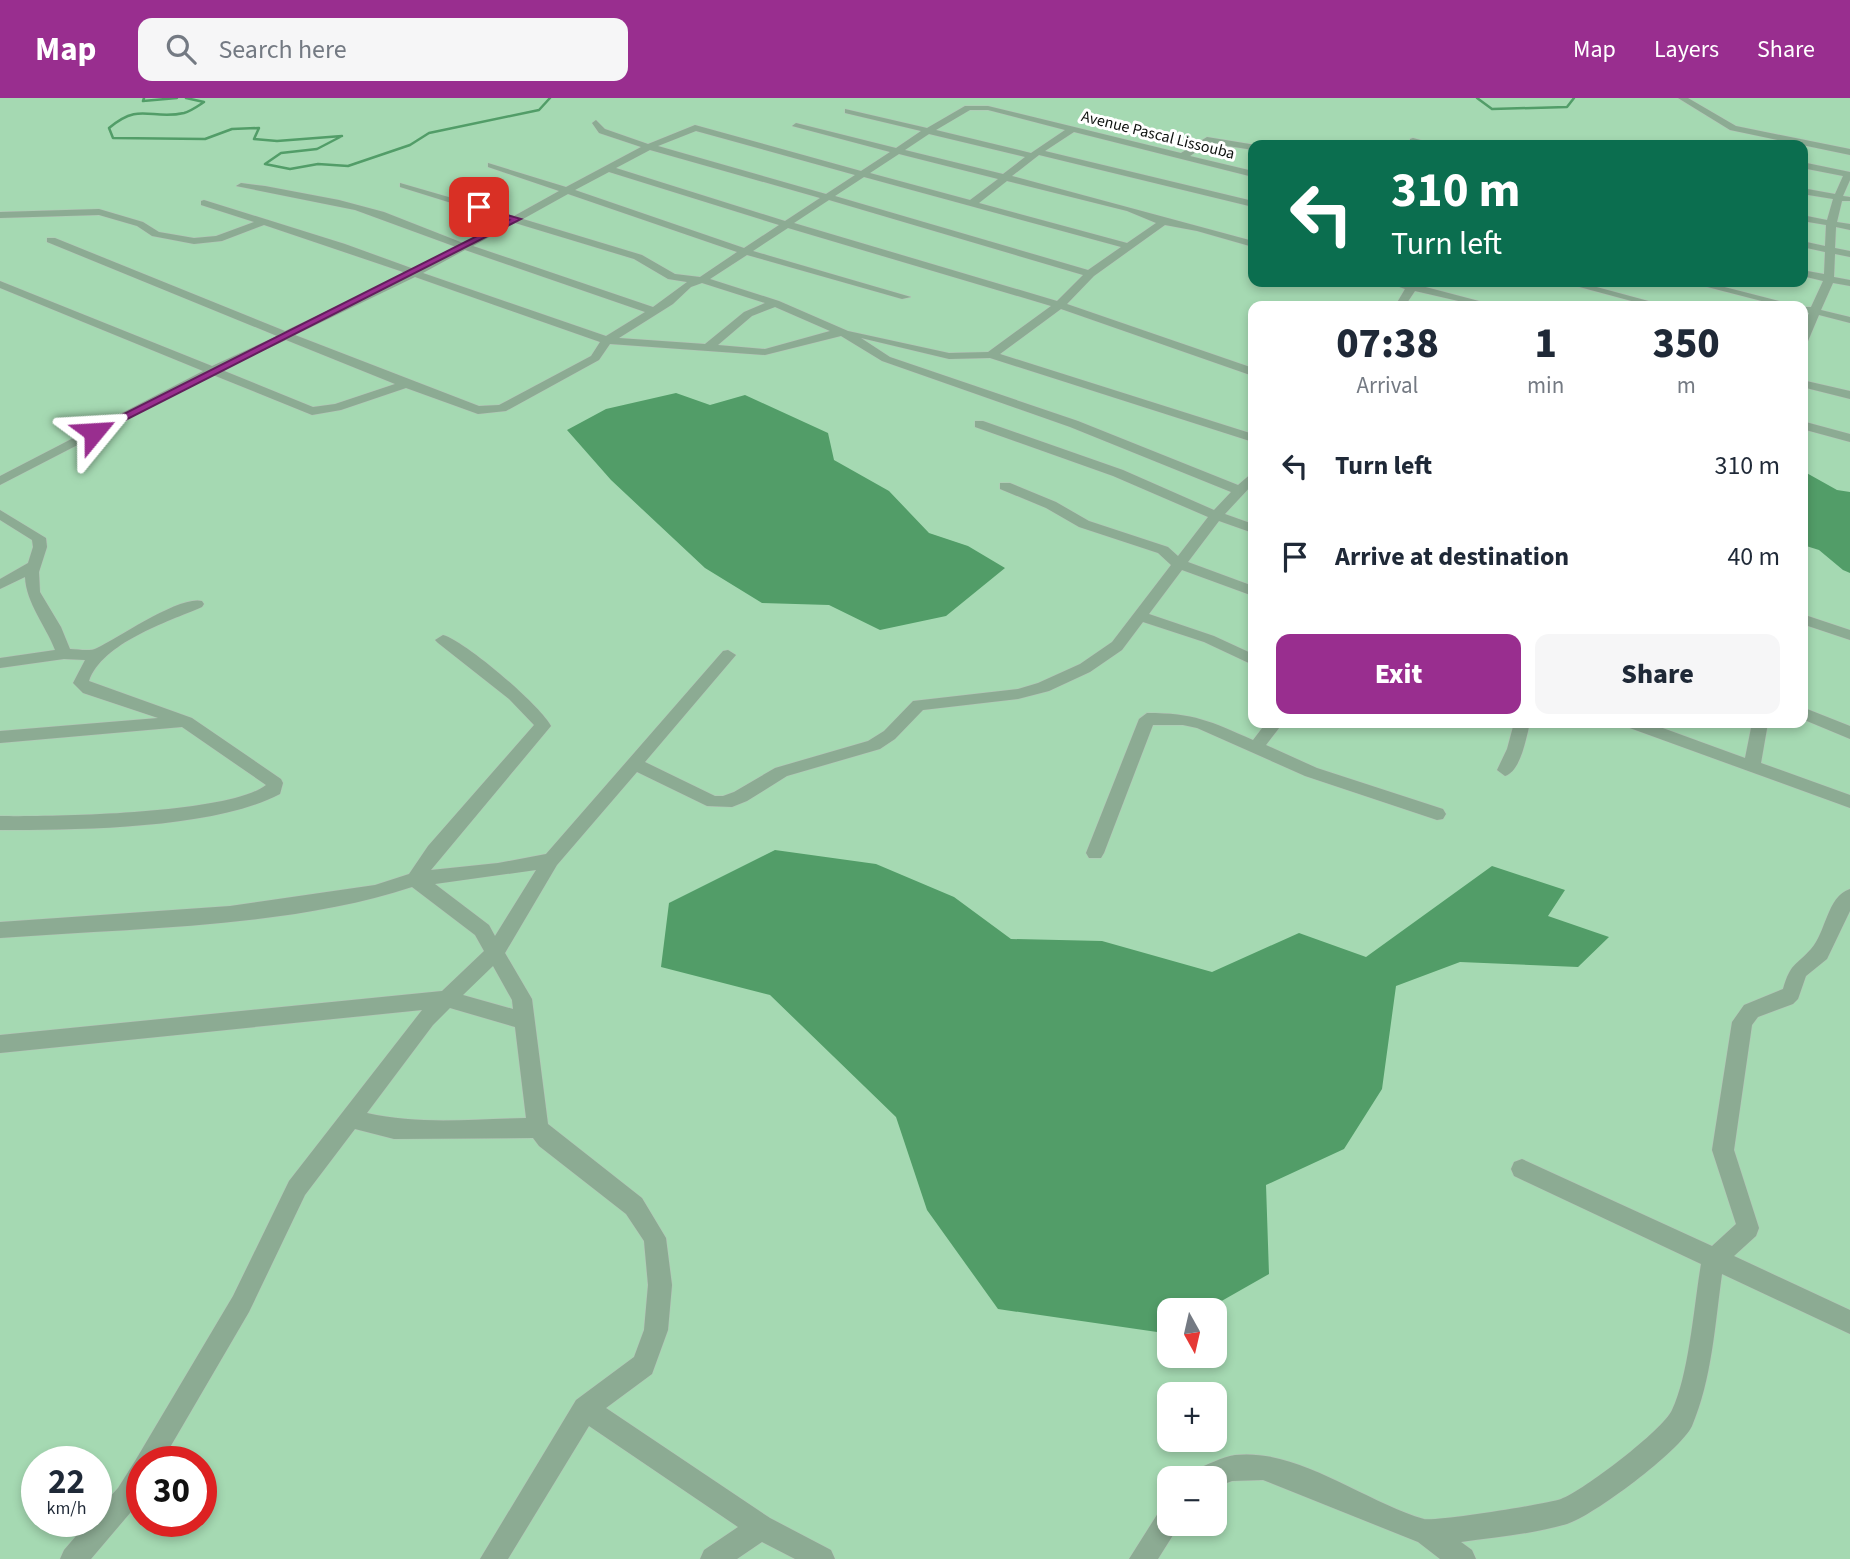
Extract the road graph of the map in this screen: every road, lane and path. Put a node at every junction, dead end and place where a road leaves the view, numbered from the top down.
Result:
1 (1682, 98) edge
2 (848, 111) dead end
3 (596, 123) dead end
4 (796, 126) dead end
5 (929, 130) junction
6 (1070, 130) junction
7 (1792, 140) edge
8 (1808, 143) edge
9 (1248, 146) edge
10 (648, 148) junction
11 (897, 151) junction
12 (1850, 152) edge
13 (1035, 154) junction
14 (1182, 157) junction
15 (491, 165) dead end
16 (1808, 166) edge
17 (610, 169) junction
18 (1849, 170) edge
19 (862, 173) junction
20 (1248, 173) edge
21 (1003, 177) junction
22 (403, 185) dead end
23 (242, 186) dead end
24 (568, 192) junction
25 (1808, 192) edge
26 (826, 196) junction
27 (1838, 197) junction
28 (1850, 200) edge
29 (973, 202) junction
30 (204, 203) dead end
31 (1248, 203) edge
32 (0, 215) edge
33 (517, 219) junction
34 (1808, 219) edge
35 (263, 222) junction
36 (1163, 222) junction
37 (1831, 224) junction
38 (788, 225) junction
39 (1850, 227) edge
40 (51, 240) dead end
41 (1248, 243) edge
42 (1808, 245) edge
43 (464, 246) junction
44 (1127, 246) junction
45 (1830, 250) junction
46 (744, 251) junction
47 (1850, 254) edge
48 (413, 274) junction
49 (1090, 274) junction
50 (1808, 274) edge
51 (1829, 279) junction
52 (702, 280) junction
53 (0, 284) edge
54 (1850, 284) edge
55 (1421, 287) edge
56 (1588, 287) edge
57 (1714, 287) edge
58 (906, 298) dead end
59 (1474, 301) edge
60 (1643, 301) edge
61 (1772, 301) edge
62 (775, 303) junction
63 (1061, 304) junction
64 (1809, 310) edge
65 (654, 311) junction
66 (1850, 320) edge
67 (829, 328) junction
68 (844, 333) junction
69 (283, 337) junction
70 (607, 340) junction
71 (706, 349) junction
72 (991, 355) junction
73 (214, 370) junction
74 (1248, 370) edge
75 (406, 384) junction
76 (1808, 384) edge
77 (1850, 395) edge
78 (979, 424) dead end
79 (1808, 427) edge
80 (1248, 436) edge
81 (1850, 438) edge
82 (0, 481) edge
83 (1248, 481) edge
84 (1005, 486) dead end
85 (1238, 490) junction
86 (0, 514) edge
87 (1215, 517) junction
88 (1248, 527) edge
89 (1179, 564) junction
90 (35, 565) junction
91 (0, 585) edge
92 (1248, 589) edge
93 (197, 604) dead end
94 (1141, 616) junction
95 (1808, 621) edge
96 (1850, 635) edge
97 (443, 640) dead end
98 (64, 654) junction
99 (96, 654) junction
100 (728, 655) dead end
101 (1248, 658) edge
102 (0, 663) edge
103 (1808, 715) edge
104 (186, 722) junction
105 (1271, 728) edge
106 (1521, 728) edge
107 (1647, 728) edge
108 (1759, 728) edge
109 (1850, 733) edge
110 (0, 737) edge
111 (1255, 748) junction
112 (635, 764) junction
113 (1752, 766) junction
114 (1505, 770) dead end
115 (1850, 802) edge
116 (1437, 814) dead end
117 (0, 823) edge
118 (1095, 853) dead end
119 (551, 860) junction
120 (415, 879) junction
121 (1850, 896) edge
122 (0, 930) edge
123 (496, 951) junction
124 (446, 999) junction
125 (525, 1021) junction
126 (0, 1044) edge
127 (350, 1118) junction
128 (538, 1128) junction
129 (1521, 1169) dead end
130 (1713, 1260) junction
131 (1850, 1322) edge
132 (584, 1409) junction
133 (157, 1446) edge
134 (1227, 1470) edge
135 (126, 1498) edge
136 (761, 1527) junction
137 (1427, 1534) junction
138 (1158, 1536) edge
139 (73, 1559) edge
140 (493, 1559) edge
141 (713, 1559) edge
142 (822, 1559) edge
143 (1142, 1559) edge
144 (1463, 1559) edge

1 - 7 street
2 - 5 street
3 - 10 street
4 - 11 street
5 - 6 street, Avenue Pascal Lissouba
5 - 11 street
5 - 13 street
6 - 13 street
6 - 14 street, Avenue Pascal Lissouba
8 - 12 street
9 - 14 street
10 - 17 street
10 - 19 street
10 - 26 street
11 - 19 street
11 - 21 street
13 - 21 street
13 - 31 street
14 - 20 street, Avenue Pascal Lissouba
15 - 24 street
16 - 18 street
17 - 24 street
17 - 38 street
18 - 27 street
19 - 26 street
19 - 29 street
21 - 29 street
21 - 36 street
22 - 33 street
23 - 43 street
24 - 33 street
24 - 46 street
25 - 27 street
26 - 38 street
26 - 49 street
27 - 28 street
27 - 37 street
29 - 44 street
30 - 35 street
32 - 35 street
33 - 43 street
33 - 52 street
34 - 37 street
35 - 48 street
36 - 41 street
36 - 44 street
37 - 39 street
37 - 45 street
38 - 46 street
38 - 63 street
40 - 69 street
42 - 45 street
43 - 48 street
43 - 65 street
44 - 49 street
45 - 47 street
45 - 51 street
46 - 52 street
46 - 58 street
48 - 69 street
48 - 70 street
49 - 63 street
50 - 51 street
51 - 54 street
51 - 64 street
52 - 62 street
52 - 65 street
53 - 73 street
55 - 59 street
56 - 60 street
57 - 61 street
62 - 67 street
62 - 71 street
63 - 72 street
63 - 74 street
64 - 66 street
65 - 70 street
67 - 68 street
67 - 72 street
68 - 71 street
68 - 85 street
69 - 73 street
69 - 75 street
70 - 71 street
70 - 75 street
72 - 80 street
73 - 75 street
73 - 82 street
76 - 77 street
78 - 87 street
79 - 81 street
83 - 85 street
84 - 89 street
85 - 87 street
86 - 90 street
87 - 88 street
87 - 89 street
89 - 92 street
89 - 94 street
90 - 91 street
90 - 98 street
93 - 99 street
94 - 101 street
94 - 112 street
95 - 96 street
97 - 120 street
98 - 99 street
98 - 102 street
99 - 104 street
100 - 112 street
103 - 109 street
104 - 110 street
104 - 117 street
105 - 111 street
106 - 114 street
107 - 113 street
108 - 113 street
111 - 116 street
111 - 118 street
112 - 119 street
113 - 115 street
119 - 120 street
119 - 123 street
120 - 122 street
120 - 123 street
121 - 130 street
123 - 124 street
123 - 125 street
124 - 125 street
124 - 126 street
124 - 127 street
125 - 128 street
127 - 128 street
127 - 133 street
128 - 132 street
129 - 130 street
130 - 131 street
130 - 137 street
132 - 136 street
132 - 140 street
134 - 137 street
135 - 139 street
136 - 141 street
136 - 142 street
137 - 144 street
138 - 143 street

